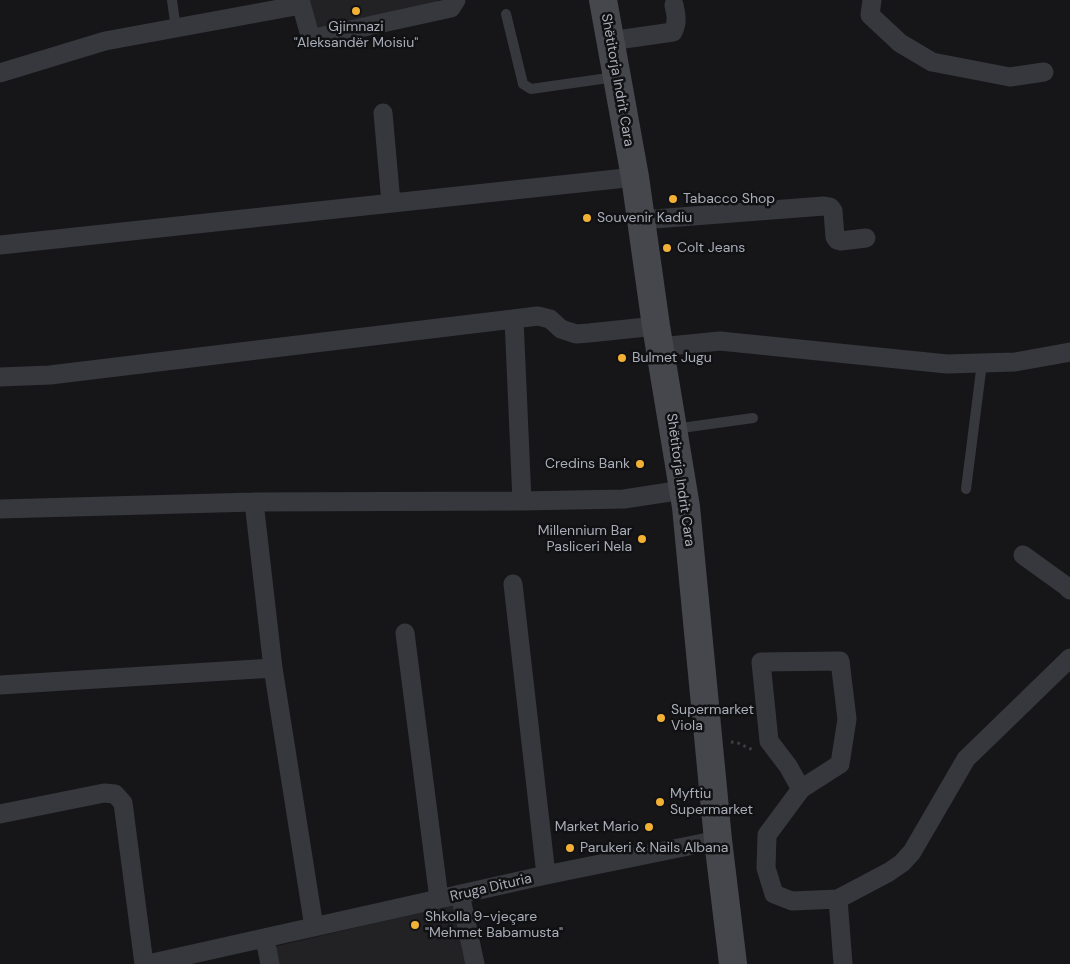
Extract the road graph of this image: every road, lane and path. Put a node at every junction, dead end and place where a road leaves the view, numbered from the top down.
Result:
1 (172, 0) edge
2 (456, 0) edge
3 (603, 0) edge
4 (872, 0) edge
5 (300, 3) edge
6 (674, 5) dead end
7 (506, 14) dead end
8 (176, 29) junction
9 (610, 41) junction
10 (1044, 72) dead end
11 (0, 73) edge
12 (616, 77) junction
13 (384, 113) dead end
14 (635, 177) junction
15 (391, 203) junction
16 (641, 220) junction
17 (866, 238) dead end
18 (0, 245) edge
19 (514, 319) junction
20 (658, 336) junction
21 (1070, 352) edge
22 (982, 363) junction
23 (0, 377) edge
24 (753, 418) dead end
25 (674, 429) junction
26 (966, 489) dead end
27 (683, 490) junction
28 (522, 501) junction
29 (254, 502) junction
30 (0, 509) edge
31 (1023, 555) dead end
32 (514, 584) dead end
33 (1070, 590) edge
34 (404, 633) dead end
35 (1070, 659) edge
36 (273, 668) junction
37 (0, 686) edge
38 (801, 790) junction
39 (0, 814) edge
40 (718, 840) junction
41 (546, 875) junction
42 (460, 894) junction
43 (439, 899) junction
44 (838, 899) junction
45 (314, 927) junction
46 (265, 939) junction
47 (146, 964) edge
48 (270, 964) edge
49 (475, 964) edge
50 (733, 964) edge
51 (843, 964) edge

1 - 8 lane
2 - 5 street
3 - 9 main road, Shëtitorja Indrit Cara
4 - 10 street
5 - 8 street
6 - 9 street
7 - 12 lane
8 - 11 street
9 - 12 main road, Shëtitorja Indrit Cara
12 - 14 main road, Shëtitorja Indrit Cara
13 - 15 street
14 - 15 street
14 - 16 main road, Shëtitorja Indrit Cara
15 - 18 street
16 - 17 street
16 - 20 main road, Shëtitorja Indrit Cara
19 - 20 street
19 - 23 street
19 - 28 street
20 - 22 street
20 - 25 main road, Shëtitorja Indrit Cara
21 - 22 street
22 - 26 lane
24 - 25 lane
25 - 27 main road, Shëtitorja Indrit Cara
27 - 28 street
27 - 40 main road, Shëtitorja Indrit Cara
28 - 29 street
29 - 30 street
29 - 36 street
31 - 33 street
32 - 41 street
34 - 43 street
35 - 44 street
36 - 37 street
36 - 45 street
38 - 38 street
38 - 44 street
39 - 47 street
40 - 41 street, Rruga Dituria
40 - 50 main road, Shëtitorja Indrit Cara
41 - 42 street, Rruga Dituria
42 - 43 street, Rruga Dituria
42 - 49 street
43 - 45 street, Rruga Dituria
44 - 51 street
45 - 46 street, Rruga Dituria
46 - 47 street, Rruga Dituria
46 - 48 street

